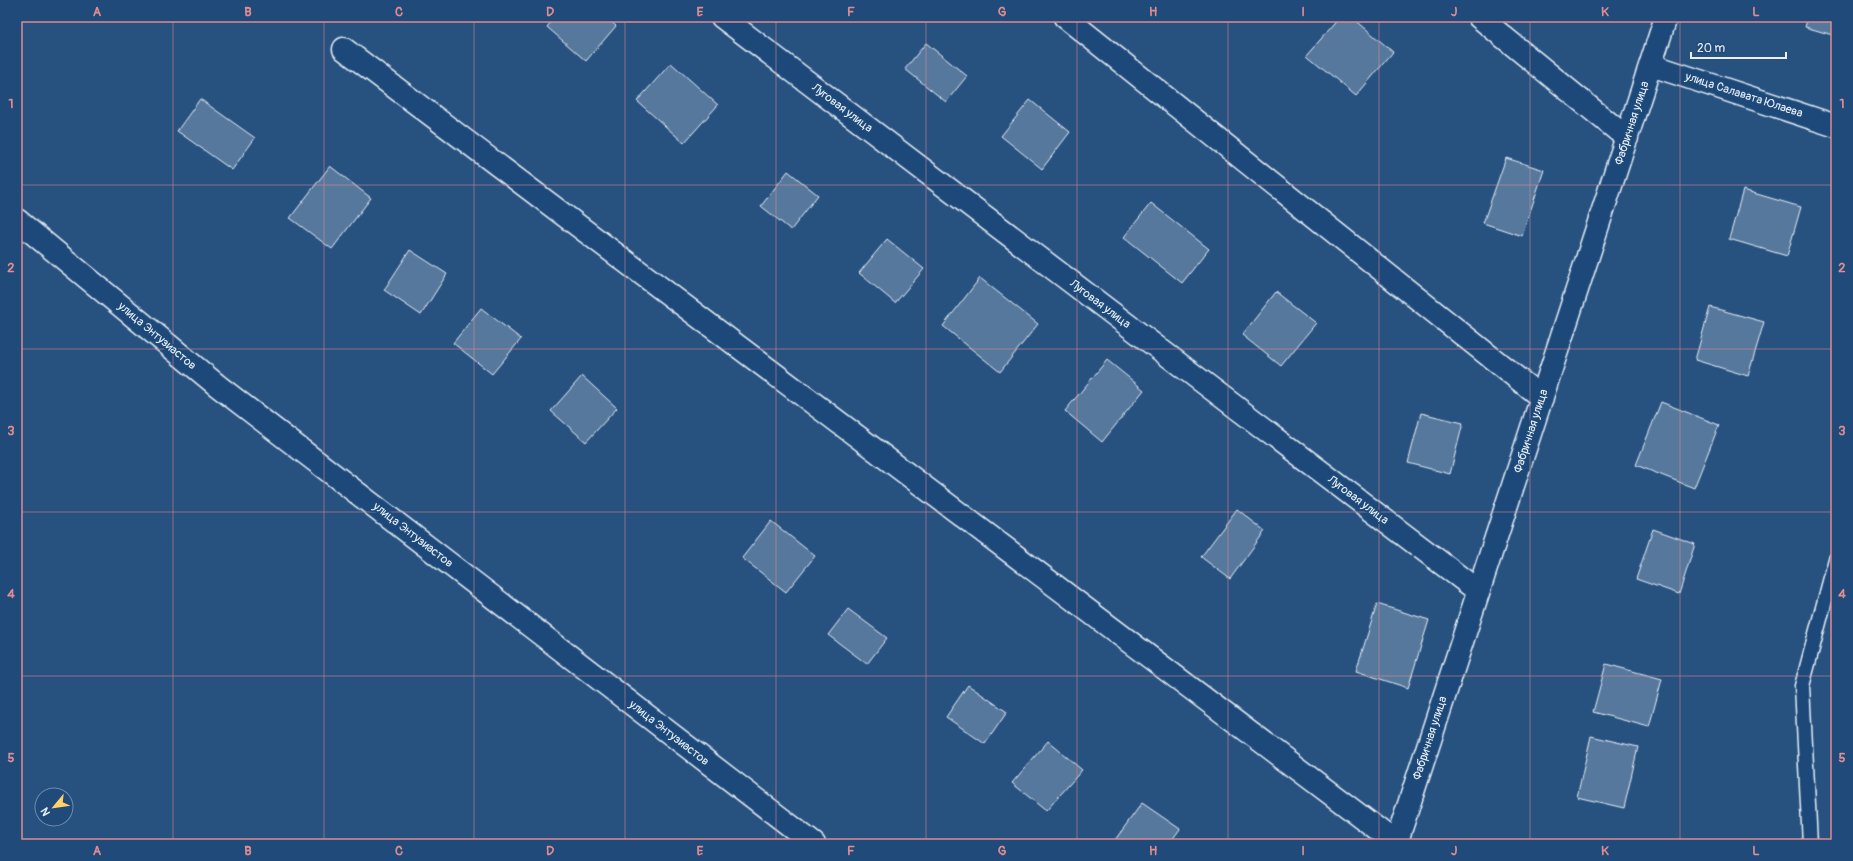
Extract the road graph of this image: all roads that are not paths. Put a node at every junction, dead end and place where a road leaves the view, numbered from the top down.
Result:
1 (722, 17) edge
2 (1065, 17) edge
3 (1479, 17) edge
4 (1666, 17) edge
5 (344, 49) dead end
6 (1651, 65) junction
7 (1836, 126) edge
8 (1627, 138) junction
9 (17, 220) edge
10 (1542, 398) junction
11 (1836, 559) edge
12 (1478, 591) junction
13 (814, 844) edge
14 (1396, 844) edge
15 (1810, 844) edge

1 - 12 street, Луговая улица
2 - 10 street
3 - 8 street
4 - 6 street, Фабричная улица
5 - 14 street
6 - 7 street, улица Салавата Юлаева
6 - 8 street, Фабричная улица
8 - 10 street, Фабричная улица
9 - 13 street, улица Энтузиастов
10 - 12 street, Фабричная улица
11 - 15 lane
12 - 14 street, Фабричная улица

